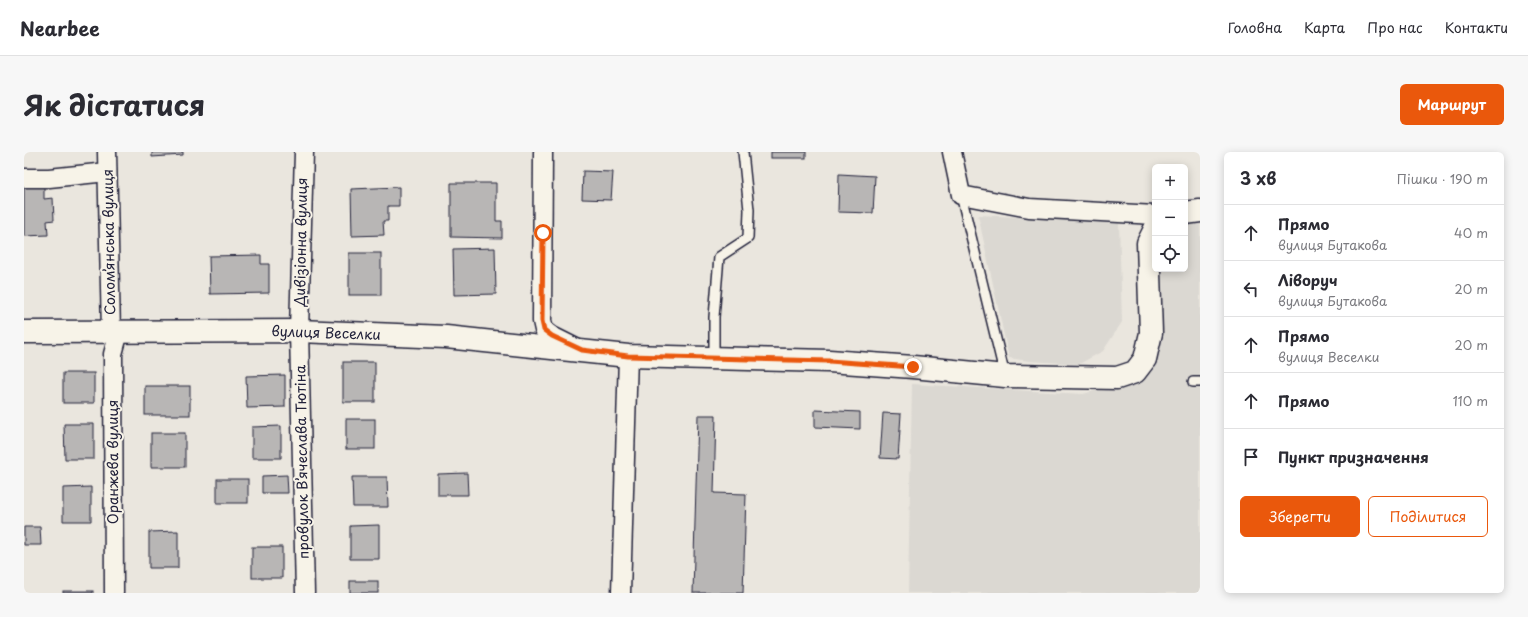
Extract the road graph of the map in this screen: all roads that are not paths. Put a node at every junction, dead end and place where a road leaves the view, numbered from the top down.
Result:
1 (107, 152) edge
2 (304, 152) edge
3 (543, 152) edge
4 (743, 152) edge
5 (952, 152) edge
6 (107, 172) junction
7 (24, 178) edge
8 (961, 195) junction
9 (1200, 211) edge
10 (1188, 213) edge
11 (1152, 215) edge
12 (1152, 235) edge
13 (24, 332) edge
14 (115, 332) junction
15 (299, 332) junction
16 (582, 350) junction
17 (628, 356) junction
18 (714, 358) junction
19 (1005, 376) junction
20 (114, 593) edge
21 (305, 593) edge
22 (621, 593) edge

1 - 6 street, Соломʼянська вулиця
2 - 15 street, Дивізіонна вулиця
3 - 16 street
4 - 18 lane
5 - 8 street
6 - 7 street
6 - 14 street, Соломʼянська вулиця
8 - 11 street
8 - 19 lane
9 - 10 street
12 - 19 street, вулиця Веселки
13 - 14 street, вулиця Веселки
14 - 15 street, вулиця Веселки
14 - 20 street, Оранжева вулиця
15 - 16 street, вулиця Веселки
15 - 21 street, провулок Вʼячеслава Тютіна
16 - 17 street, вулиця Веселки
17 - 18 street, вулиця Веселки
17 - 22 street
18 - 19 street, вулиця Веселки

